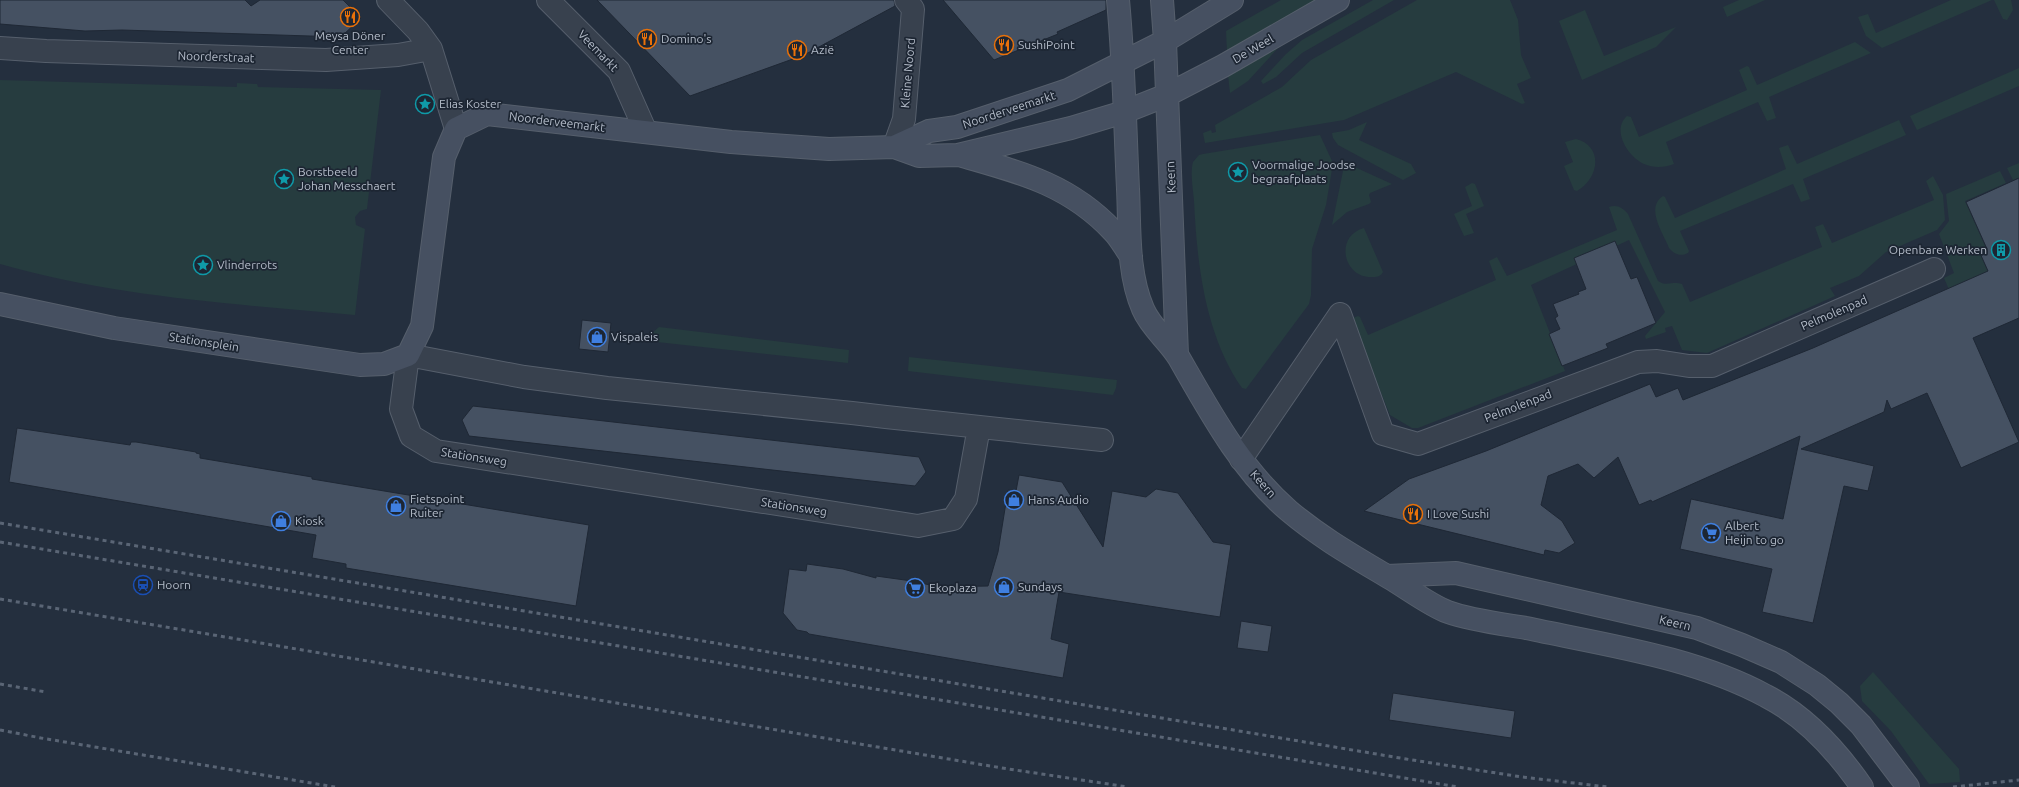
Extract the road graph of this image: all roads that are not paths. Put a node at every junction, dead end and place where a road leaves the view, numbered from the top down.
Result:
1 (388, 0) edge
2 (548, 0) edge
3 (906, 0) edge
4 (1118, 0) edge
5 (1162, 0) edge
6 (1232, 0) edge
7 (1338, 0) edge
8 (1165, 41) junction
9 (0, 48) edge
10 (431, 49) junction
11 (1122, 64) junction
12 (1167, 95) junction
13 (1124, 112) junction
14 (456, 129) junction
15 (646, 132) junction
16 (894, 147) junction
17 (958, 155) junction
18 (1131, 256) junction
19 (1934, 269) dead end
20 (0, 304) edge
21 (408, 355) junction
22 (1177, 355) junction
23 (979, 427) junction
24 (1102, 440) dead end
25 (1241, 459) junction
26 (1387, 576) junction
27 (1862, 787) edge
28 (1908, 787) edge

1 - 10 street
2 - 15 street, Veemarkt
3 - 16 street, Kleine Noord
4 - 11 street, Keern
5 - 8 street, Keern
6 - 8 street
7 - 12 street, De Weel
8 - 11 street, Noorderveemarkt
8 - 12 street, Keern
9 - 10 street, Noorderstraat
10 - 14 street
11 - 13 street, Keern
11 - 16 street, Noorderveemarkt
12 - 13 street, De Weel
12 - 22 street, Keern
13 - 17 street, Noorderveemarkt
13 - 18 street, Keern
14 - 15 street, Noorderveemarkt
14 - 21 street
15 - 16 street, Noorderveemarkt
16 - 17 street, Noorderveemarkt
17 - 18 street, Noorderveemarkt
18 - 22 street, Keern
19 - 25 street, Pelmolenpad
20 - 21 street, Stationsplein
21 - 23 street
21 - 23 street, Stationsweg
22 - 25 street, Keern
23 - 24 street
25 - 26 street, Keern
26 - 27 street, Keern
26 - 28 street, Keern

